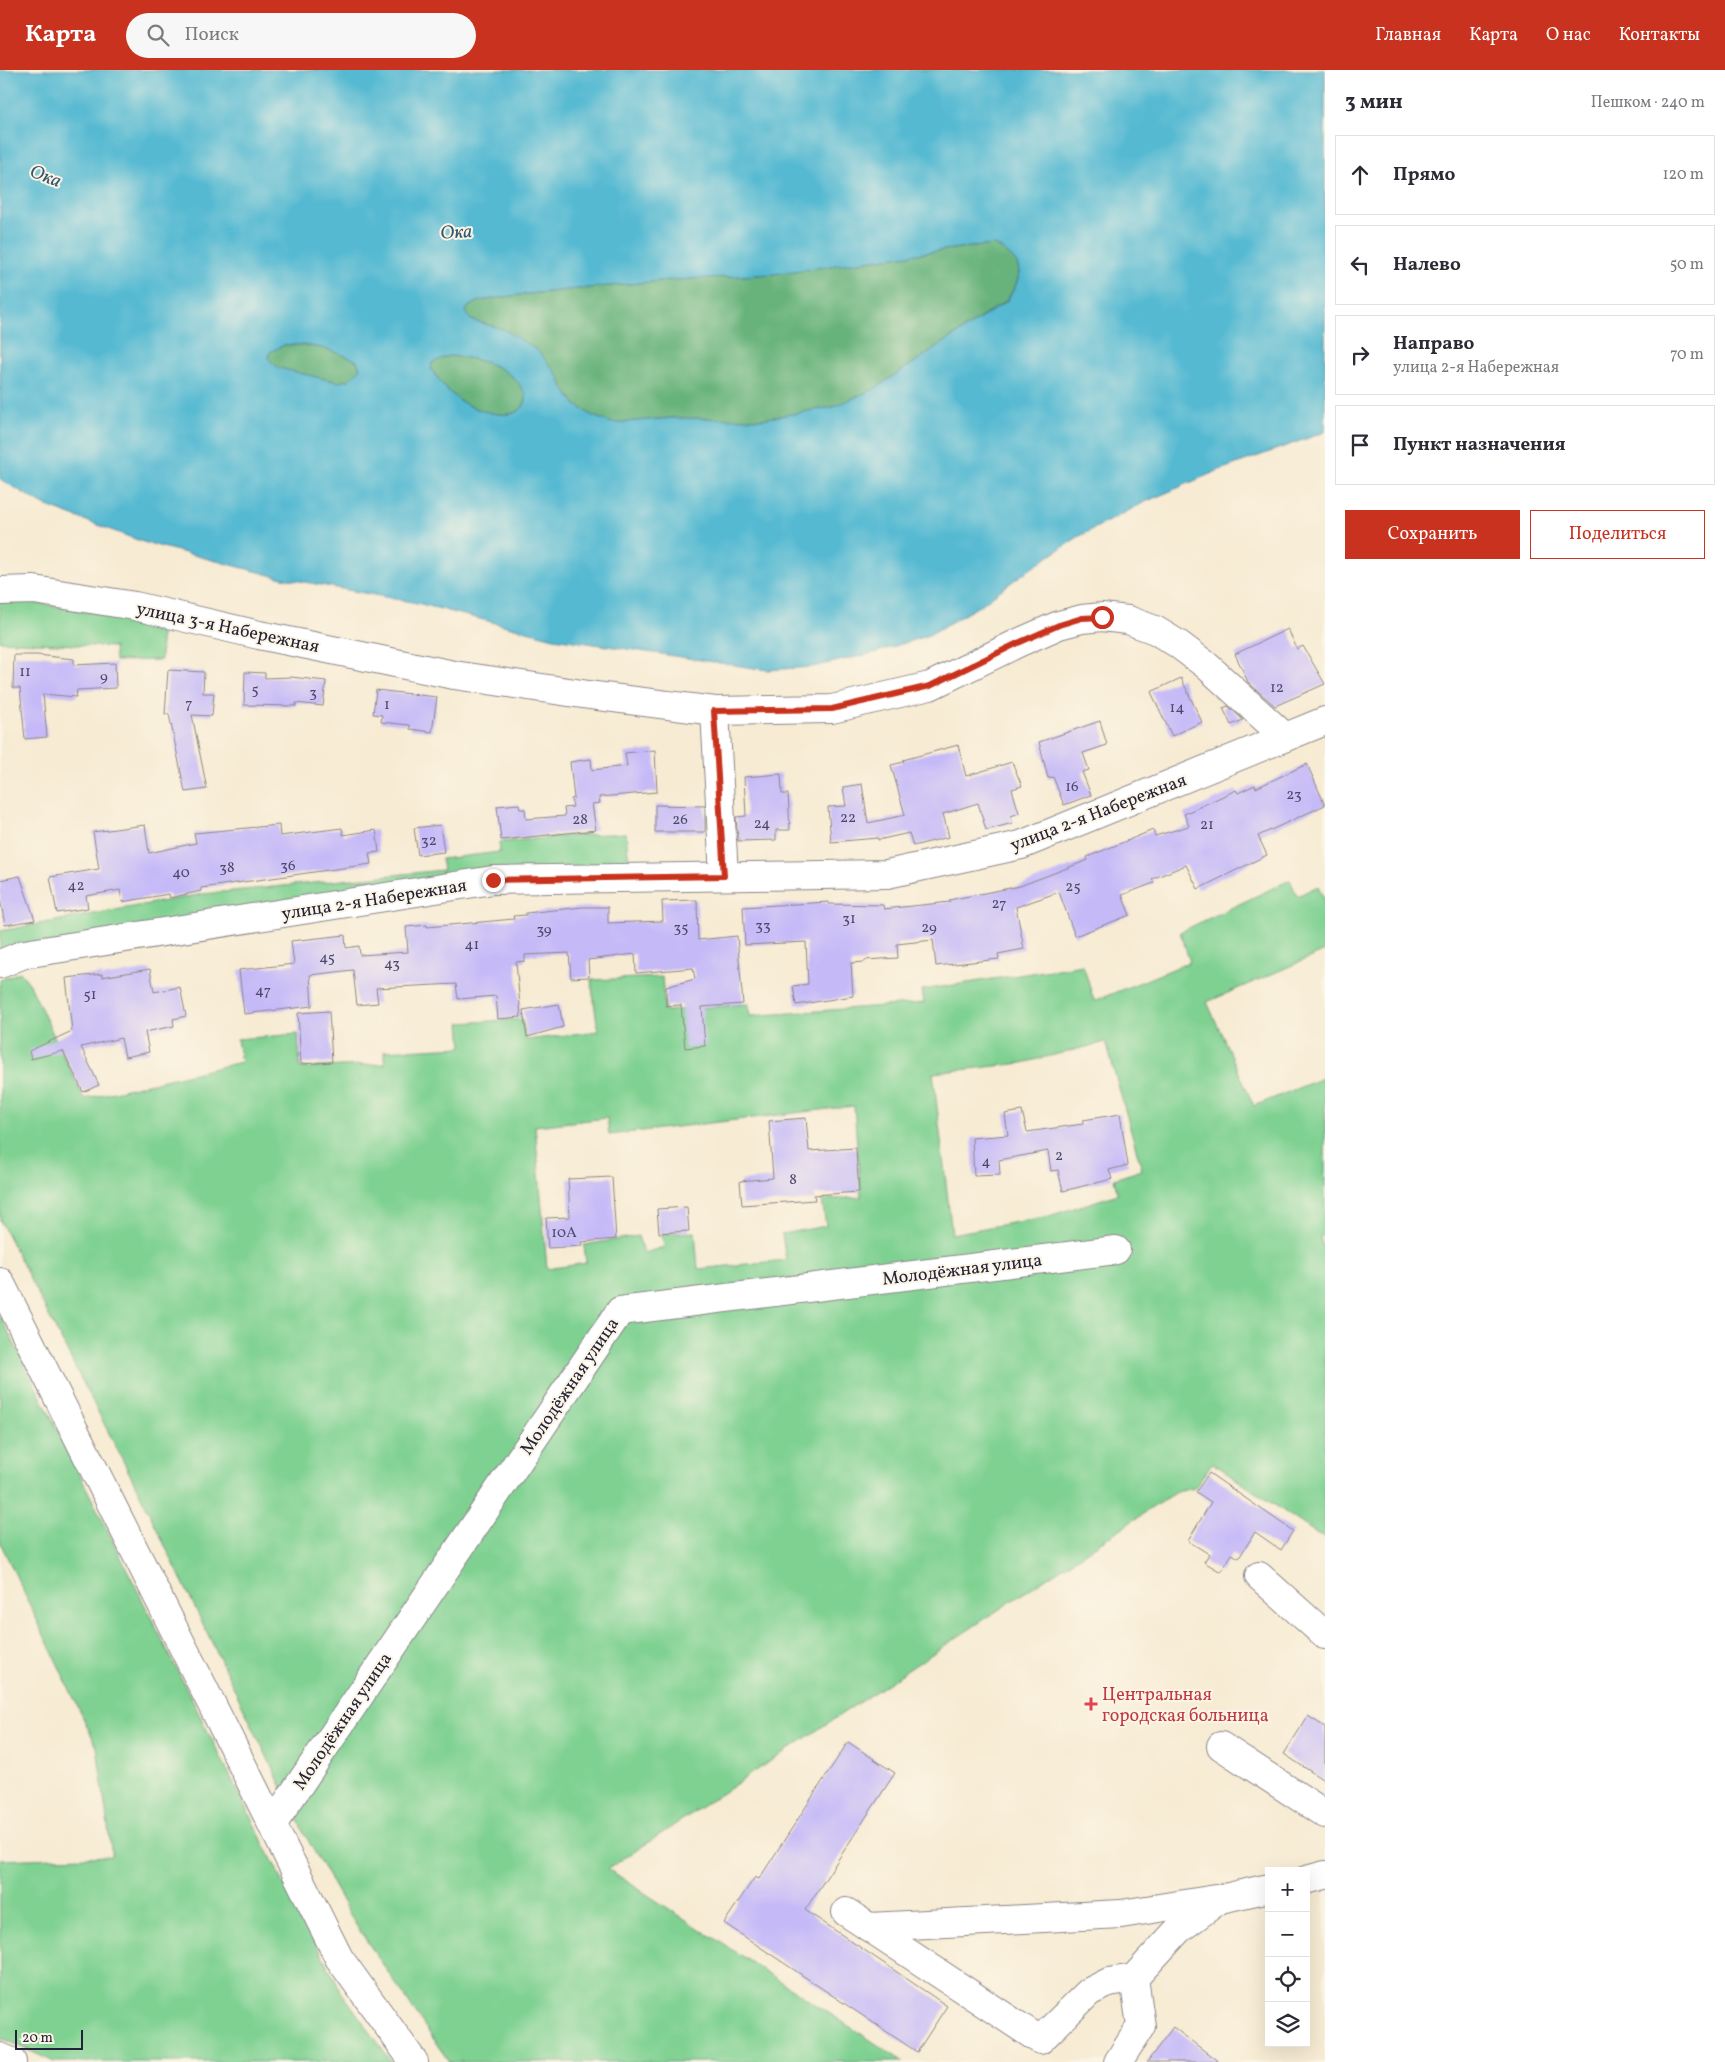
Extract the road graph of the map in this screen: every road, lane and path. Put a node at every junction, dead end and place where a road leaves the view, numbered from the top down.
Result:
1 (0, 591) edge
2 (714, 711) junction
3 (1325, 721) edge
4 (1285, 737) junction
5 (724, 876) junction
6 (0, 964) edge
7 (1116, 1250) dead end
8 (0, 1282) edge
9 (1259, 1576) dead end
10 (1325, 1635) edge
11 (1222, 1746) dead end
12 (1325, 1814) edge
13 (272, 1825) junction
14 (1325, 1875) edge
15 (1310, 1879) edge
16 (1265, 1889) edge
17 (1220, 1898) junction
18 (846, 1912) dead end
19 (869, 1927) junction
20 (1134, 1978) junction
21 (0, 2056) edge
22 (12, 2062) edge
23 (414, 2062) edge
24 (1118, 2062) edge

1 - 2 street, улица 3-я Набережная
2 - 4 street, улица 3-я Набережная
2 - 5 street
3 - 4 street, улица 2-я Набережная
4 - 5 street, улица 2-я Набережная
5 - 6 street, улица 2-я Набережная
7 - 13 street, Молодёжная улица
8 - 13 street
9 - 10 street
11 - 12 street
13 - 23 street
14 - 15 street
16 - 17 street
17 - 19 street
17 - 20 street
18 - 19 street
19 - 20 street
20 - 24 street
21 - 22 street

